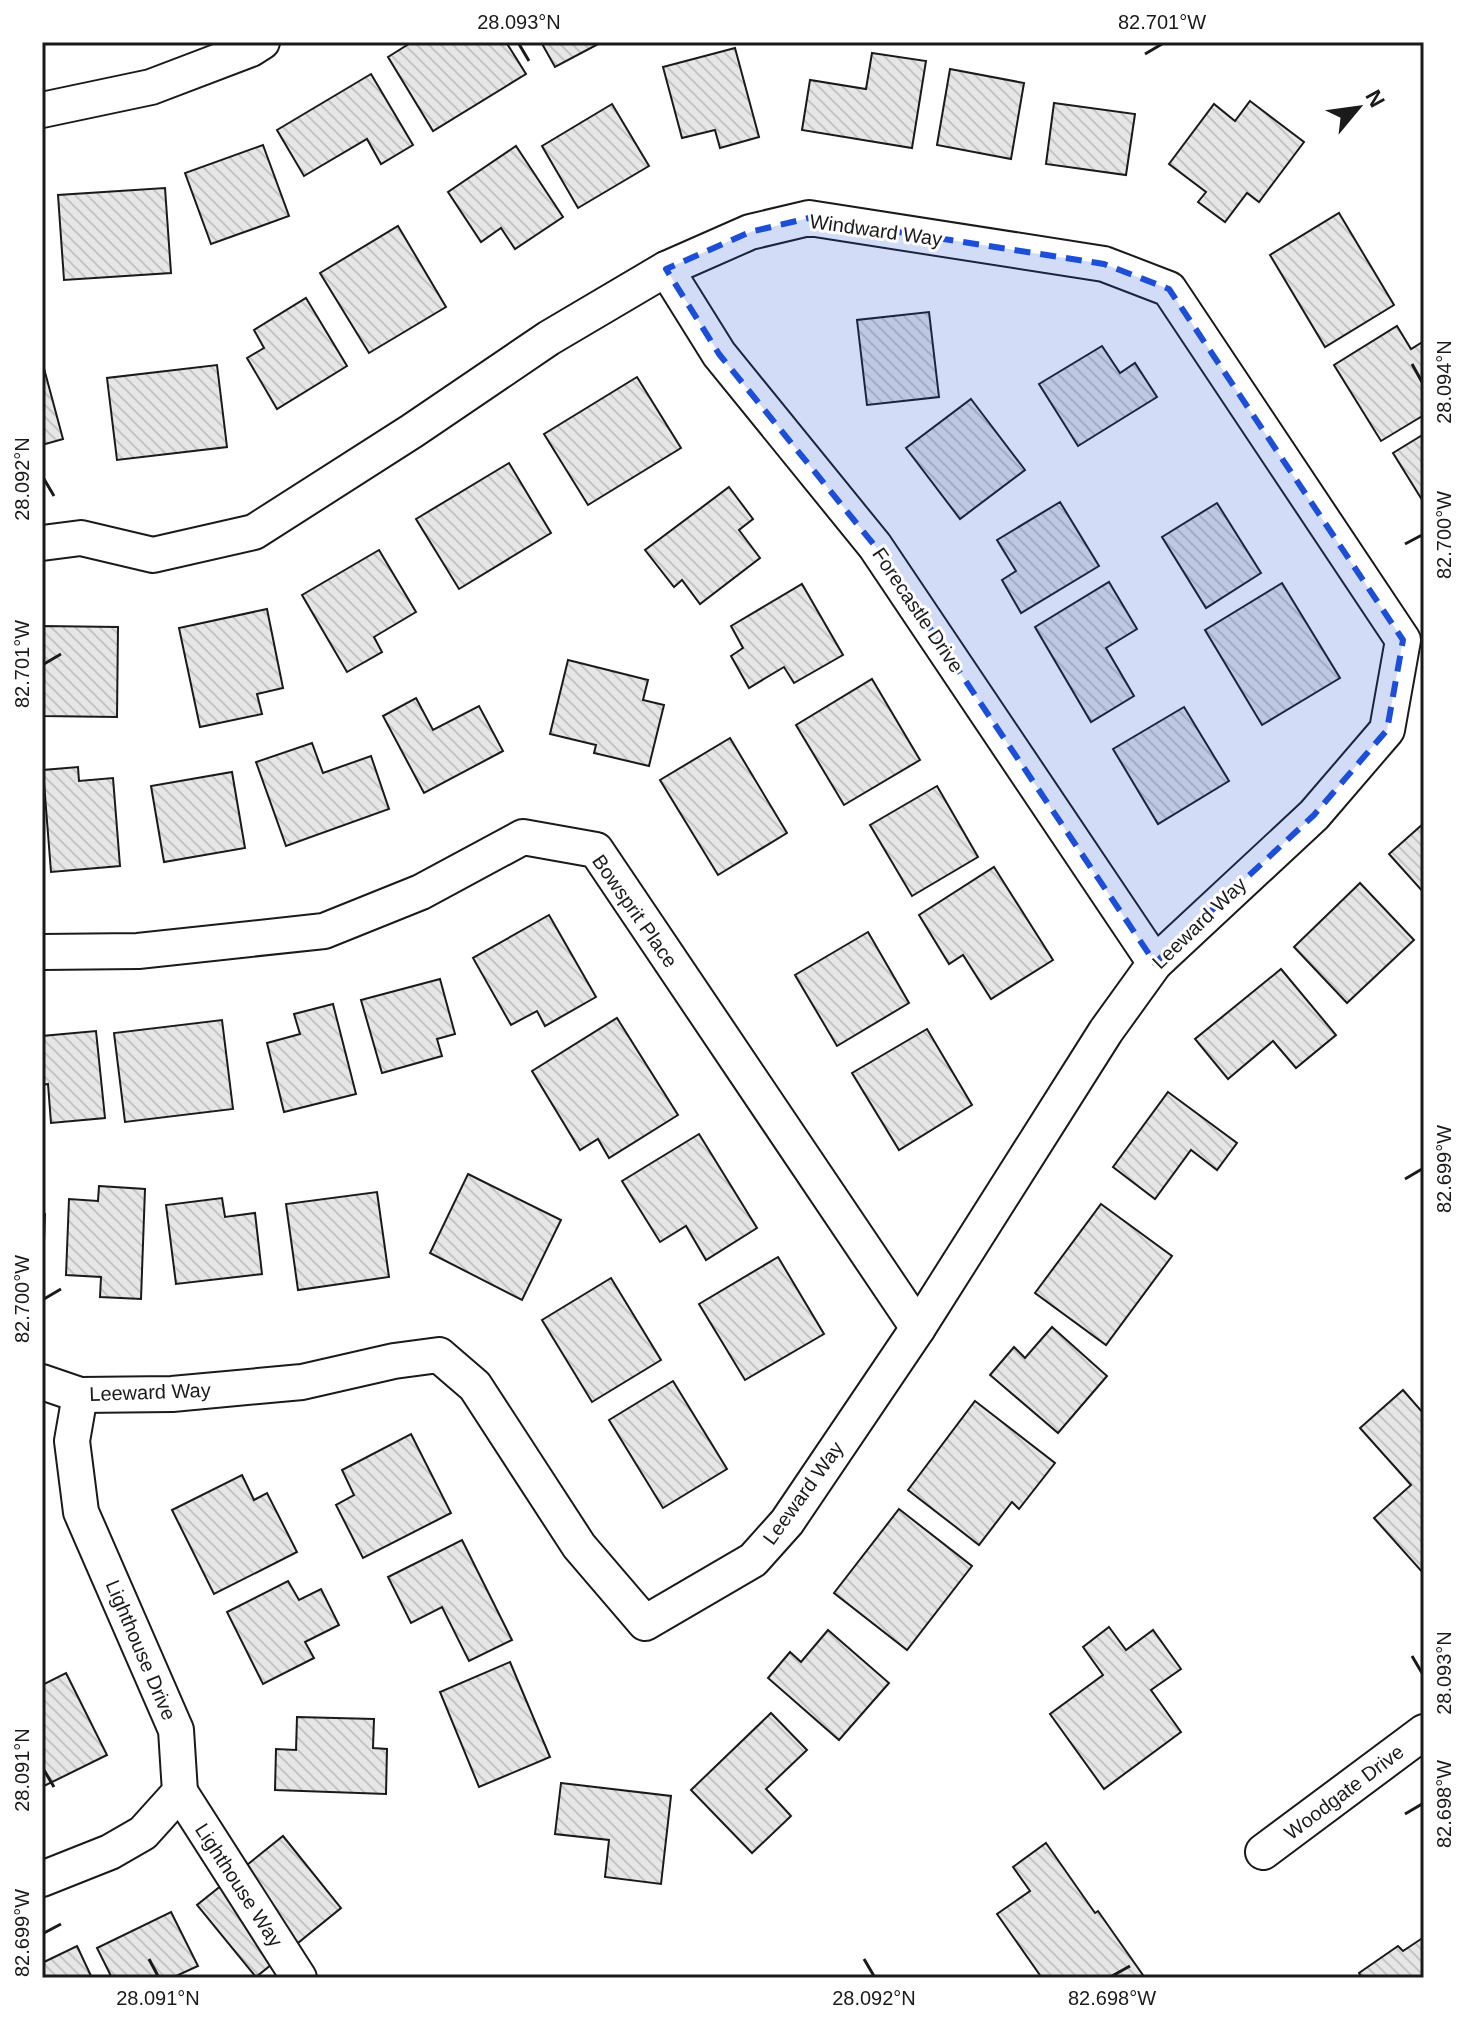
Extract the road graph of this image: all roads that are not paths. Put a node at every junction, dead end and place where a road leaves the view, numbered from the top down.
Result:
1 (262, 42) edge
2 (42, 110) edge
3 (666, 269) junction
4 (42, 543) edge
5 (1314, 815) joint
6 (42, 952) edge
7 (1155, 963) junction
8 (918, 1328) junction
9 (42, 1382) edge
10 (80, 1395) junction
11 (1424, 1732) edge
12 (180, 1792) junction
13 (1263, 1852) dead end
14 (42, 1879) edge
15 (299, 1978) edge

1 - 2 street
3 - 4 street, Windward Way
3 - 5 street, Windward Way
3 - 7 street, Forecastle Drive
5 - 7 street, Leeward Way
6 - 8 street, Bowsprit Place
7 - 8 street, Leeward Way
8 - 10 street, Leeward Way
9 - 10 street, Leeward Way
10 - 12 street, Lighthouse Drive
11 - 13 street, Woodgate Drive
12 - 14 street
12 - 15 street, Lighthouse Way

